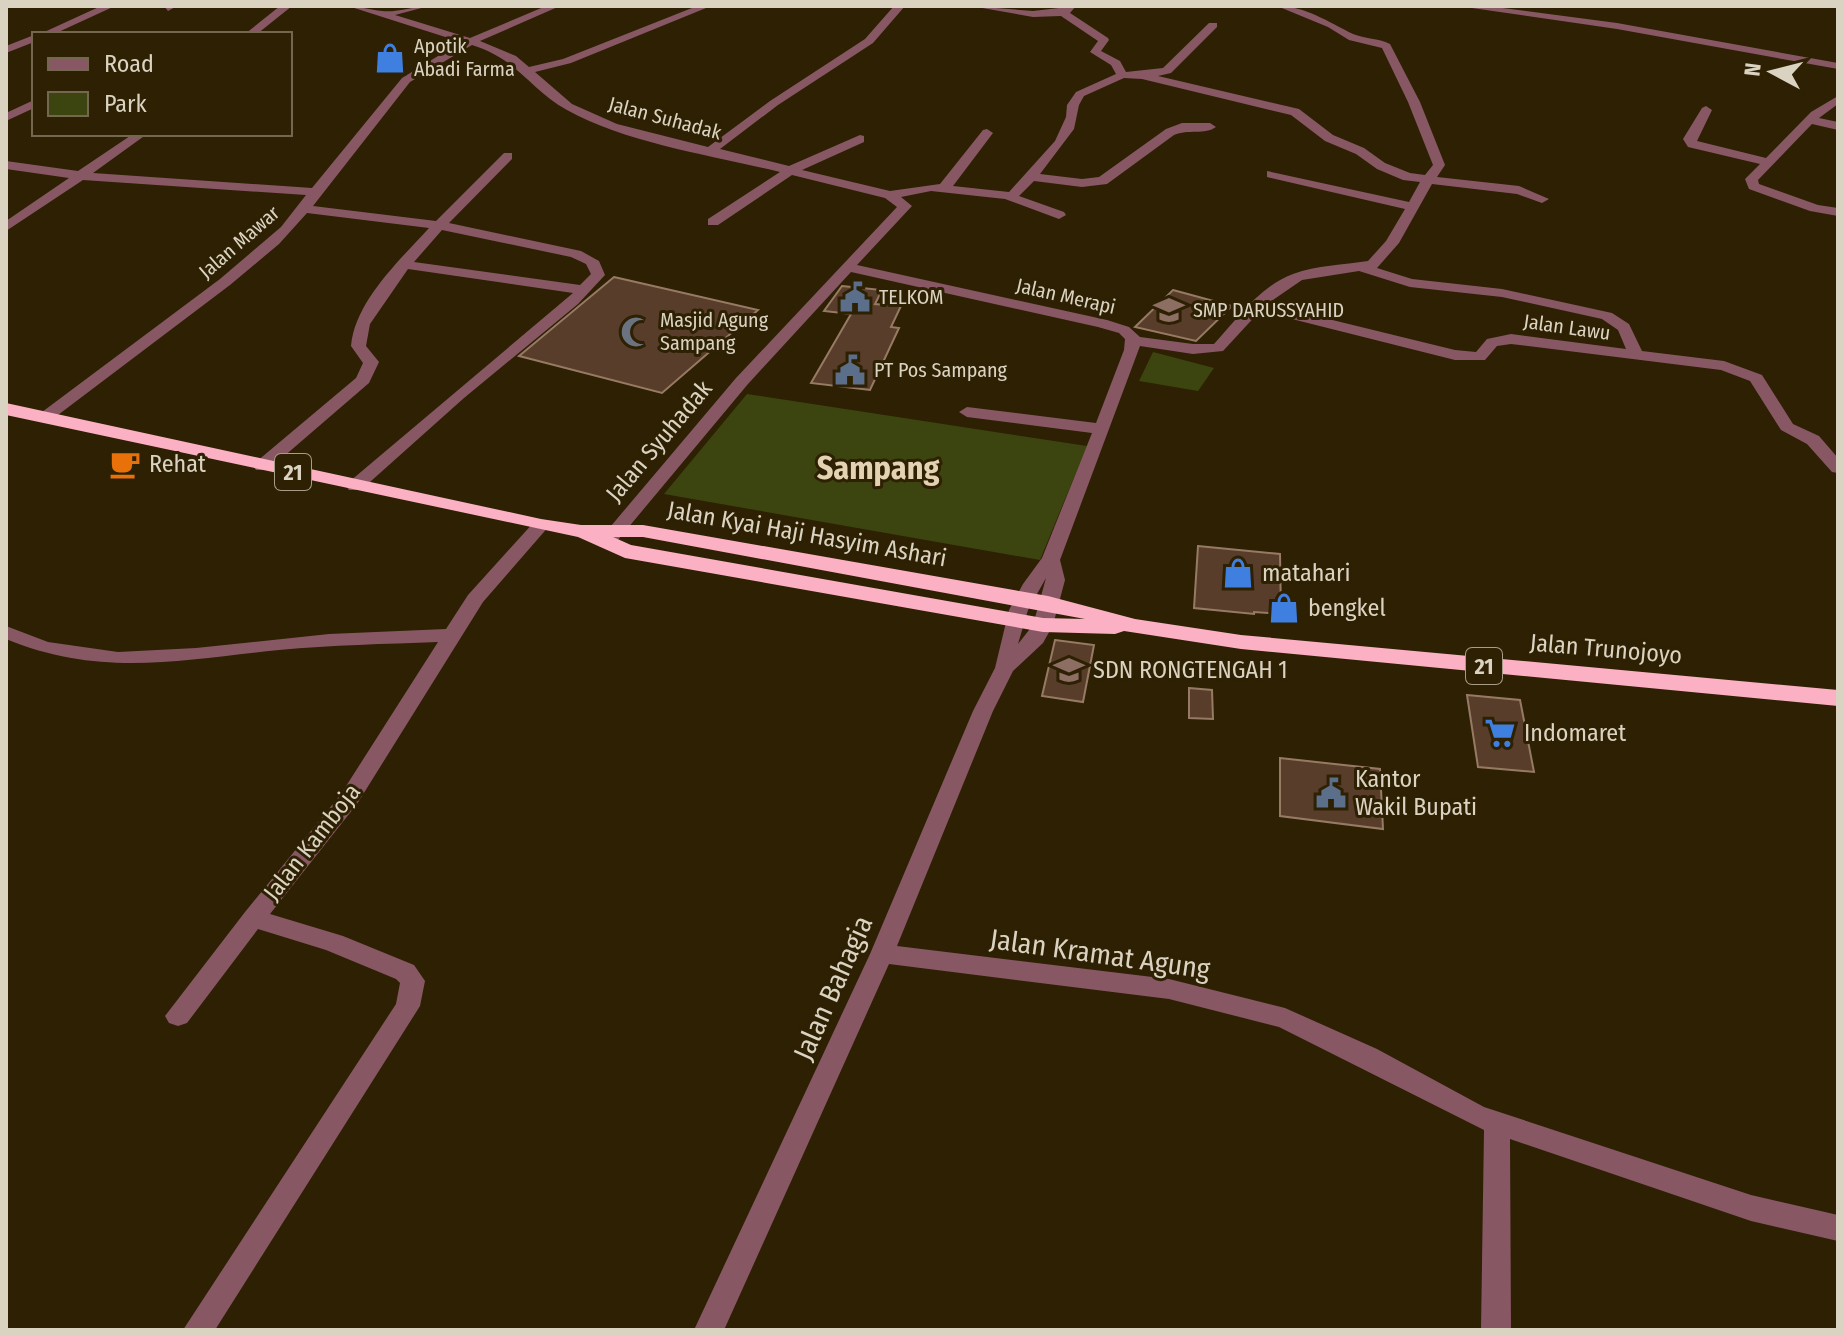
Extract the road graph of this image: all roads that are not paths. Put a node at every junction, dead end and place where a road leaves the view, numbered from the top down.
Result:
1 (110, 6) edge
2 (287, 6) edge
3 (353, 6) edge
4 (424, 6) edge
5 (555, 6) edge
6 (706, 6) edge
7 (900, 6) edge
8 (976, 6) edge
9 (1282, 6) edge
10 (1463, 6) edge
11 (1067, 10) edge
12 (384, 15) junction
13 (1213, 25) dead end
14 (57, 29) junction
15 (50, 32) edge
16 (71, 32) edge
17 (253, 32) edge
18 (32, 39) edge
19 (470, 41) junction
20 (6, 50) edge
21 (1838, 66) edge
22 (526, 71) junction
23 (1122, 75) junction
24 (1142, 76) junction
25 (1838, 99) edge
26 (32, 105) edge
27 (1706, 110) dead end
28 (6, 117) edge
29 (1812, 120) junction
30 (1838, 126) edge
31 (1210, 127) dead end
32 (987, 133) dead end
33 (138, 136) edge
34 (860, 139) dead end
35 (711, 150) junction
36 (508, 156) dead end
37 (1770, 163) junction
38 (6, 165) edge
39 (789, 171) junction
40 (1271, 174) dead end
41 (83, 176) junction
42 (1030, 177) junction
43 (1426, 181) junction
44 (944, 188) junction
45 (315, 192) junction
46 (890, 195) junction
47 (1010, 197) junction
48 (1542, 199) dead end
49 (1411, 206) junction
50 (305, 209) junction
51 (1838, 212) edge
52 (1059, 215) dead end
53 (713, 222) dead end
54 (440, 224) junction
55 (6, 227) edge
56 (406, 265) junction
57 (1361, 267) junction
58 (850, 268) junction
59 (584, 290) junction
60 (1257, 306) junction
61 (1133, 341) junction
62 (1635, 356) junction
63 (6, 409) edge
64 (967, 412) dead end
65 (44, 418) junction
66 (1101, 429) junction
67 (262, 466) junction
68 (1838, 468) edge
69 (355, 486) junction
70 (541, 525) junction
71 (610, 536) junction
72 (1051, 560) junction
73 (1019, 610) junction
74 (1046, 614) junction
75 (6, 632) edge
76 (452, 635) junction
77 (1005, 668) junction
78 (1838, 698) edge
79 (253, 918) junction
80 (882, 954) junction
81 (178, 1016) dead end
82 (1486, 1119) junction
83 (1838, 1228) edge
84 (198, 1330) edge
85 (709, 1330) edge
86 (1496, 1330) edge

1 - 14 street
2 - 17 street
3 - 12 street, Jalan Suhadak
4 - 12 street
5 - 19 street, Jalan Mawar
6 - 22 street
7 - 35 street
8 - 11 street
9 - 43 street
10 - 21 street
11 - 23 street
12 - 19 street, Jalan Suhadak
13 - 24 street
14 - 15 street
14 - 16 street
18 - 20 street
19 - 22 street, Jalan Suhadak
19 - 45 street, Jalan Mawar
22 - 35 street, Jalan Suhadak
23 - 24 street
23 - 42 street
24 - 43 street
25 - 29 street
26 - 28 street
27 - 37 street
29 - 30 street
29 - 37 street
31 - 42 street
32 - 44 street
33 - 41 street
34 - 39 street
35 - 39 street, Jalan Suhadak
36 - 54 street
37 - 51 street
38 - 41 street
39 - 46 street, Jalan Suhadak
39 - 53 street
40 - 49 street
41 - 45 street
41 - 55 street
42 - 47 street
43 - 48 street
43 - 49 street
44 - 46 street
44 - 47 street
45 - 50 street, Jalan Mawar
46 - 58 street
47 - 52 street
49 - 57 street
50 - 54 street
50 - 65 street, Jalan Mawar
54 - 56 street
54 - 59 street
56 - 59 street
56 - 67 street
57 - 60 street
57 - 62 street
58 - 61 street, Jalan Merapi
58 - 71 street, Jalan Syuhadak
59 - 69 street
60 - 61 street
60 - 62 street, Jalan Lawu
61 - 66 street, Jalan Merapi
62 - 68 street, Jalan Lawu
63 - 65 highway, Jalan Kyai Haji Hasyim Ashari / 21
64 - 66 street
65 - 67 highway, Jalan Kyai Haji Hasyim Ashari / 21
66 - 72 street, Jalan Merapi
67 - 69 highway, Jalan Kyai Haji Hasyim Ashari / 21
69 - 70 highway, Jalan Kyai Haji Hasyim Ashari / 21
70 - 71 highway, Jalan Kyai Haji Hasyim Ashari / 21
70 - 76 street, Jalan Kamboja
71 - 73 highway, Jalan Kyai Haji Hasyim Ashari / 21
72 - 73 street
72 - 74 street
73 - 74 highway, 21
73 - 77 street
74 - 77 street
74 - 78 highway, Jalan Trunojoyo / 21
75 - 76 street
76 - 79 street, Jalan Kamboja
77 - 80 street, Jalan Bahagia
79 - 81 street
79 - 84 street, Jalan Kamboja
80 - 82 street, Jalan Kramat Agung
80 - 85 street, Jalan Bahagia
82 - 83 street, Jalan Kramat Agung
82 - 86 street

